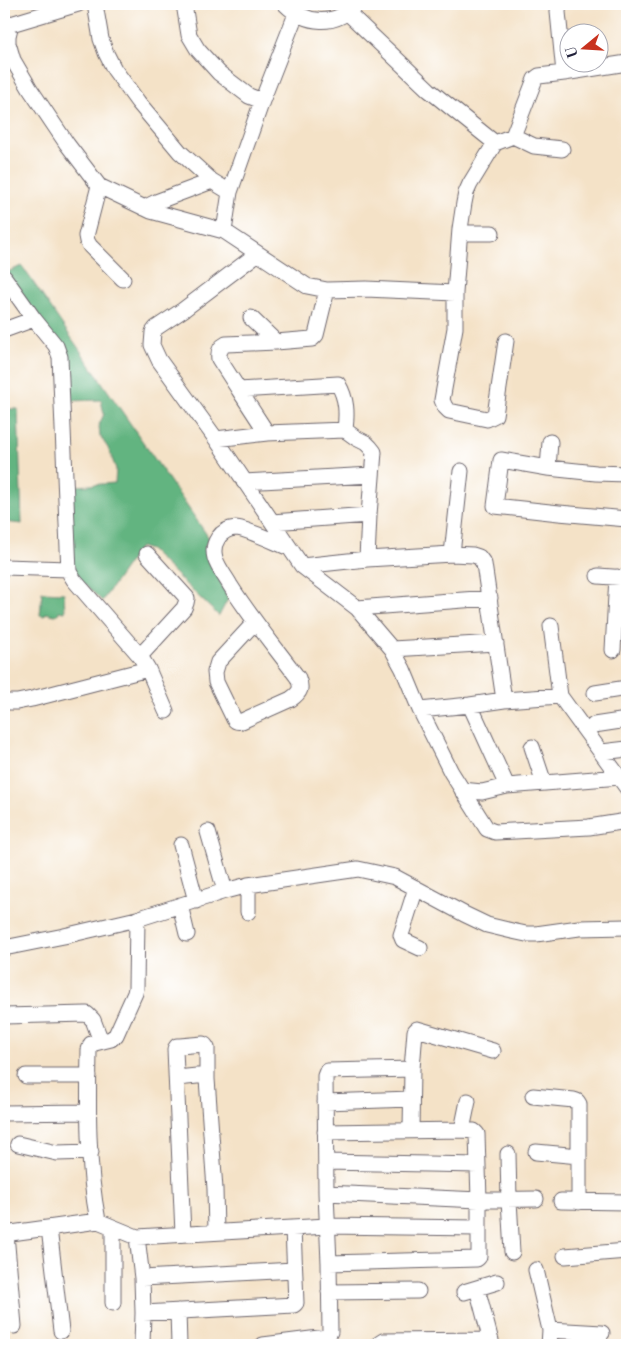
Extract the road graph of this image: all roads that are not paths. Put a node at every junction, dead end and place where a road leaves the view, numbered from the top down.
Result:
1 (78, 4) edge
2 (95, 4) edge
3 (184, 4) edge
4 (559, 4) edge
5 (352, 8) edge
6 (290, 9) edge
7 (8, 23) edge
8 (627, 63) edge
9 (564, 73) junction
10 (262, 100) junction
11 (513, 136) junction
12 (495, 143) junction
13 (562, 149) dead end
14 (212, 181) junction
15 (99, 186) junction
16 (230, 192) junction
17 (144, 208) junction
18 (224, 232) junction
19 (460, 233) junction
20 (492, 233) dead end
21 (258, 254) junction
22 (4, 277) edge
23 (123, 279) dead end
24 (327, 290) junction
25 (455, 293) junction
26 (251, 318) dead end
27 (34, 319) junction
28 (4, 330) edge
29 (506, 341) dead end
30 (276, 342) junction
31 (239, 390) junction
32 (345, 430) junction
33 (267, 433) junction
34 (216, 439) junction
35 (550, 442) dead end
36 (548, 468) junction
37 (461, 471) dead end
38 (627, 474) edge
39 (372, 475) junction
40 (244, 482) junction
41 (369, 515) junction
42 (627, 519) edge
43 (272, 522) junction
44 (290, 548) junction
45 (147, 554) dead end
46 (452, 554) junction
47 (367, 559) junction
48 (302, 566) junction
49 (4, 567) edge
50 (69, 569) junction
51 (598, 576) dead end
52 (622, 577) edge
53 (490, 598) junction
54 (357, 608) junction
55 (255, 622) junction
56 (551, 626) dead end
57 (496, 643) junction
58 (392, 649) junction
59 (613, 650) dead end
60 (144, 662) junction
61 (627, 688) edge
62 (595, 693) dead end
63 (560, 696) junction
64 (504, 700) junction
65 (4, 702) edge
66 (470, 706) junction
67 (420, 710) junction
68 (166, 711) dead end
69 (627, 720) edge
70 (594, 725) dead end
71 (532, 747) dead end
72 (627, 749) edge
73 (602, 752) junction
74 (623, 782) edge
75 (544, 783) junction
76 (507, 786) junction
77 (462, 790) junction
78 (627, 821) edge
79 (208, 832) dead end
80 (181, 845) dead end
81 (248, 885) junction
82 (416, 888) junction
83 (225, 891) junction
84 (196, 901) junction
85 (180, 905) junction
86 (248, 912) dead end
87 (137, 919) junction
88 (627, 926) edge
89 (187, 934) dead end
90 (4, 948) edge
91 (420, 948) dead end
92 (4, 1016) edge
93 (101, 1041) junction
94 (493, 1051) dead end
95 (412, 1069) junction
96 (207, 1075) junction
97 (26, 1076) dead end
98 (89, 1076) junction
99 (177, 1078) junction
100 (533, 1096) dead end
101 (412, 1099) junction
102 (468, 1101) dead end
103 (325, 1102) junction
104 (88, 1112) junction
105 (4, 1113) edge
106 (462, 1130) junction
107 (412, 1131) junction
108 (325, 1132) junction
109 (18, 1144) dead end
110 (91, 1152) junction
111 (536, 1152) dead end
112 (508, 1154) dead end
113 (579, 1156) junction
114 (326, 1162) junction
115 (478, 1164) junction
116 (326, 1193) junction
117 (479, 1200) junction
118 (509, 1200) junction
119 (536, 1200) dead end
120 (561, 1201) dead end
121 (579, 1202) junction
122 (627, 1202) edge
123 (98, 1221) junction
124 (327, 1226) junction
125 (48, 1228) junction
126 (113, 1228) junction
127 (293, 1228) junction
128 (478, 1228) junction
129 (216, 1232) junction
130 (5, 1234) edge
131 (183, 1234) junction
132 (137, 1237) junction
133 (627, 1251) edge
134 (512, 1252) dead end
135 (565, 1256) dead end
136 (329, 1263) junction
137 (294, 1270) junction
138 (536, 1270) dead end
139 (142, 1278) junction
140 (498, 1282) dead end
141 (330, 1292) junction
142 (418, 1292) dead end
143 (113, 1303) dead end
144 (178, 1311) junction
145 (143, 1313) junction
146 (14, 1326) dead end
147 (602, 1333) dead end
148 (549, 1338) edge
149 (62, 1339) edge
150 (491, 1343) edge
151 (263, 1344) edge
152 (142, 1345) edge
153 (179, 1345) edge
154 (376, 1345) edge

1 - 7 street
2 - 14 street
3 - 10 street
4 - 9 street
5 - 6 street
5 - 12 street
6 - 10 street
7 - 15 street
8 - 9 street
9 - 11 street
10 - 16 street
11 - 12 street
11 - 13 street
12 - 19 street
14 - 16 street
14 - 17 street
15 - 17 street
15 - 23 street
16 - 18 street
17 - 18 street
18 - 21 street
19 - 20 street
19 - 25 street
21 - 24 street
21 - 34 street
22 - 27 street
24 - 25 street
24 - 30 street
25 - 29 street
26 - 30 street
27 - 28 street
27 - 50 street
30 - 31 street
31 - 32 street
31 - 33 street
32 - 33 street
32 - 39 street
33 - 34 street
34 - 40 street
35 - 36 street
36 - 38 street
36 - 42 street
37 - 46 street
39 - 40 street
39 - 41 street
40 - 43 street
41 - 43 street
41 - 47 street
43 - 44 street
44 - 48 street
44 - 55 street
45 - 60 street
46 - 47 street
46 - 53 street
47 - 48 street
48 - 54 street
49 - 50 street
50 - 60 street
51 - 52 street
52 - 59 street
53 - 54 street
53 - 57 street
54 - 58 street
55 - 55 street
56 - 63 street
57 - 58 street
57 - 64 street
58 - 67 street
60 - 65 street
60 - 68 street
61 - 62 street
63 - 64 street
63 - 73 street
64 - 66 street
66 - 67 street
66 - 76 street
67 - 77 street
69 - 70 street
71 - 75 street
72 - 73 street
73 - 74 street
74 - 75 street
75 - 76 street
76 - 77 street
77 - 78 street
79 - 83 street
80 - 84 street
81 - 82 street
81 - 83 street
81 - 86 street
82 - 88 street
82 - 91 street
83 - 84 street
84 - 85 street
85 - 87 street
85 - 89 street
87 - 90 street
87 - 93 street
92 - 93 street
93 - 98 street
94 - 95 street
95 - 101 street
95 - 103 street
96 - 99 street
96 - 99 street
96 - 129 street
97 - 98 street
98 - 104 street
99 - 131 street
100 - 113 street
101 - 103 street
101 - 107 street
102 - 106 street
103 - 108 street
104 - 105 street
104 - 110 street
106 - 107 street
106 - 115 street
107 - 108 street
108 - 114 street
109 - 110 street
110 - 123 street
111 - 113 street
112 - 118 street
113 - 121 street
114 - 115 street
114 - 116 street
115 - 117 street
116 - 117 street
116 - 124 street
117 - 118 street
117 - 128 street
118 - 119 street
118 - 134 street
120 - 121 street
121 - 122 street
123 - 125 street
123 - 126 street
124 - 127 street
124 - 128 street
124 - 136 street
125 - 130 street
125 - 149 street
126 - 132 street
126 - 143 street
127 - 129 street
127 - 137 street
128 - 136 street
129 - 131 street
130 - 146 street
131 - 132 street
132 - 139 street
133 - 135 street
136 - 141 street
137 - 139 street
137 - 144 street
138 - 148 street
139 - 145 street
140 - 150 street
141 - 142 street
141 - 151 street
144 - 145 street
144 - 153 street
145 - 152 street
147 - 148 street
150 - 154 street

